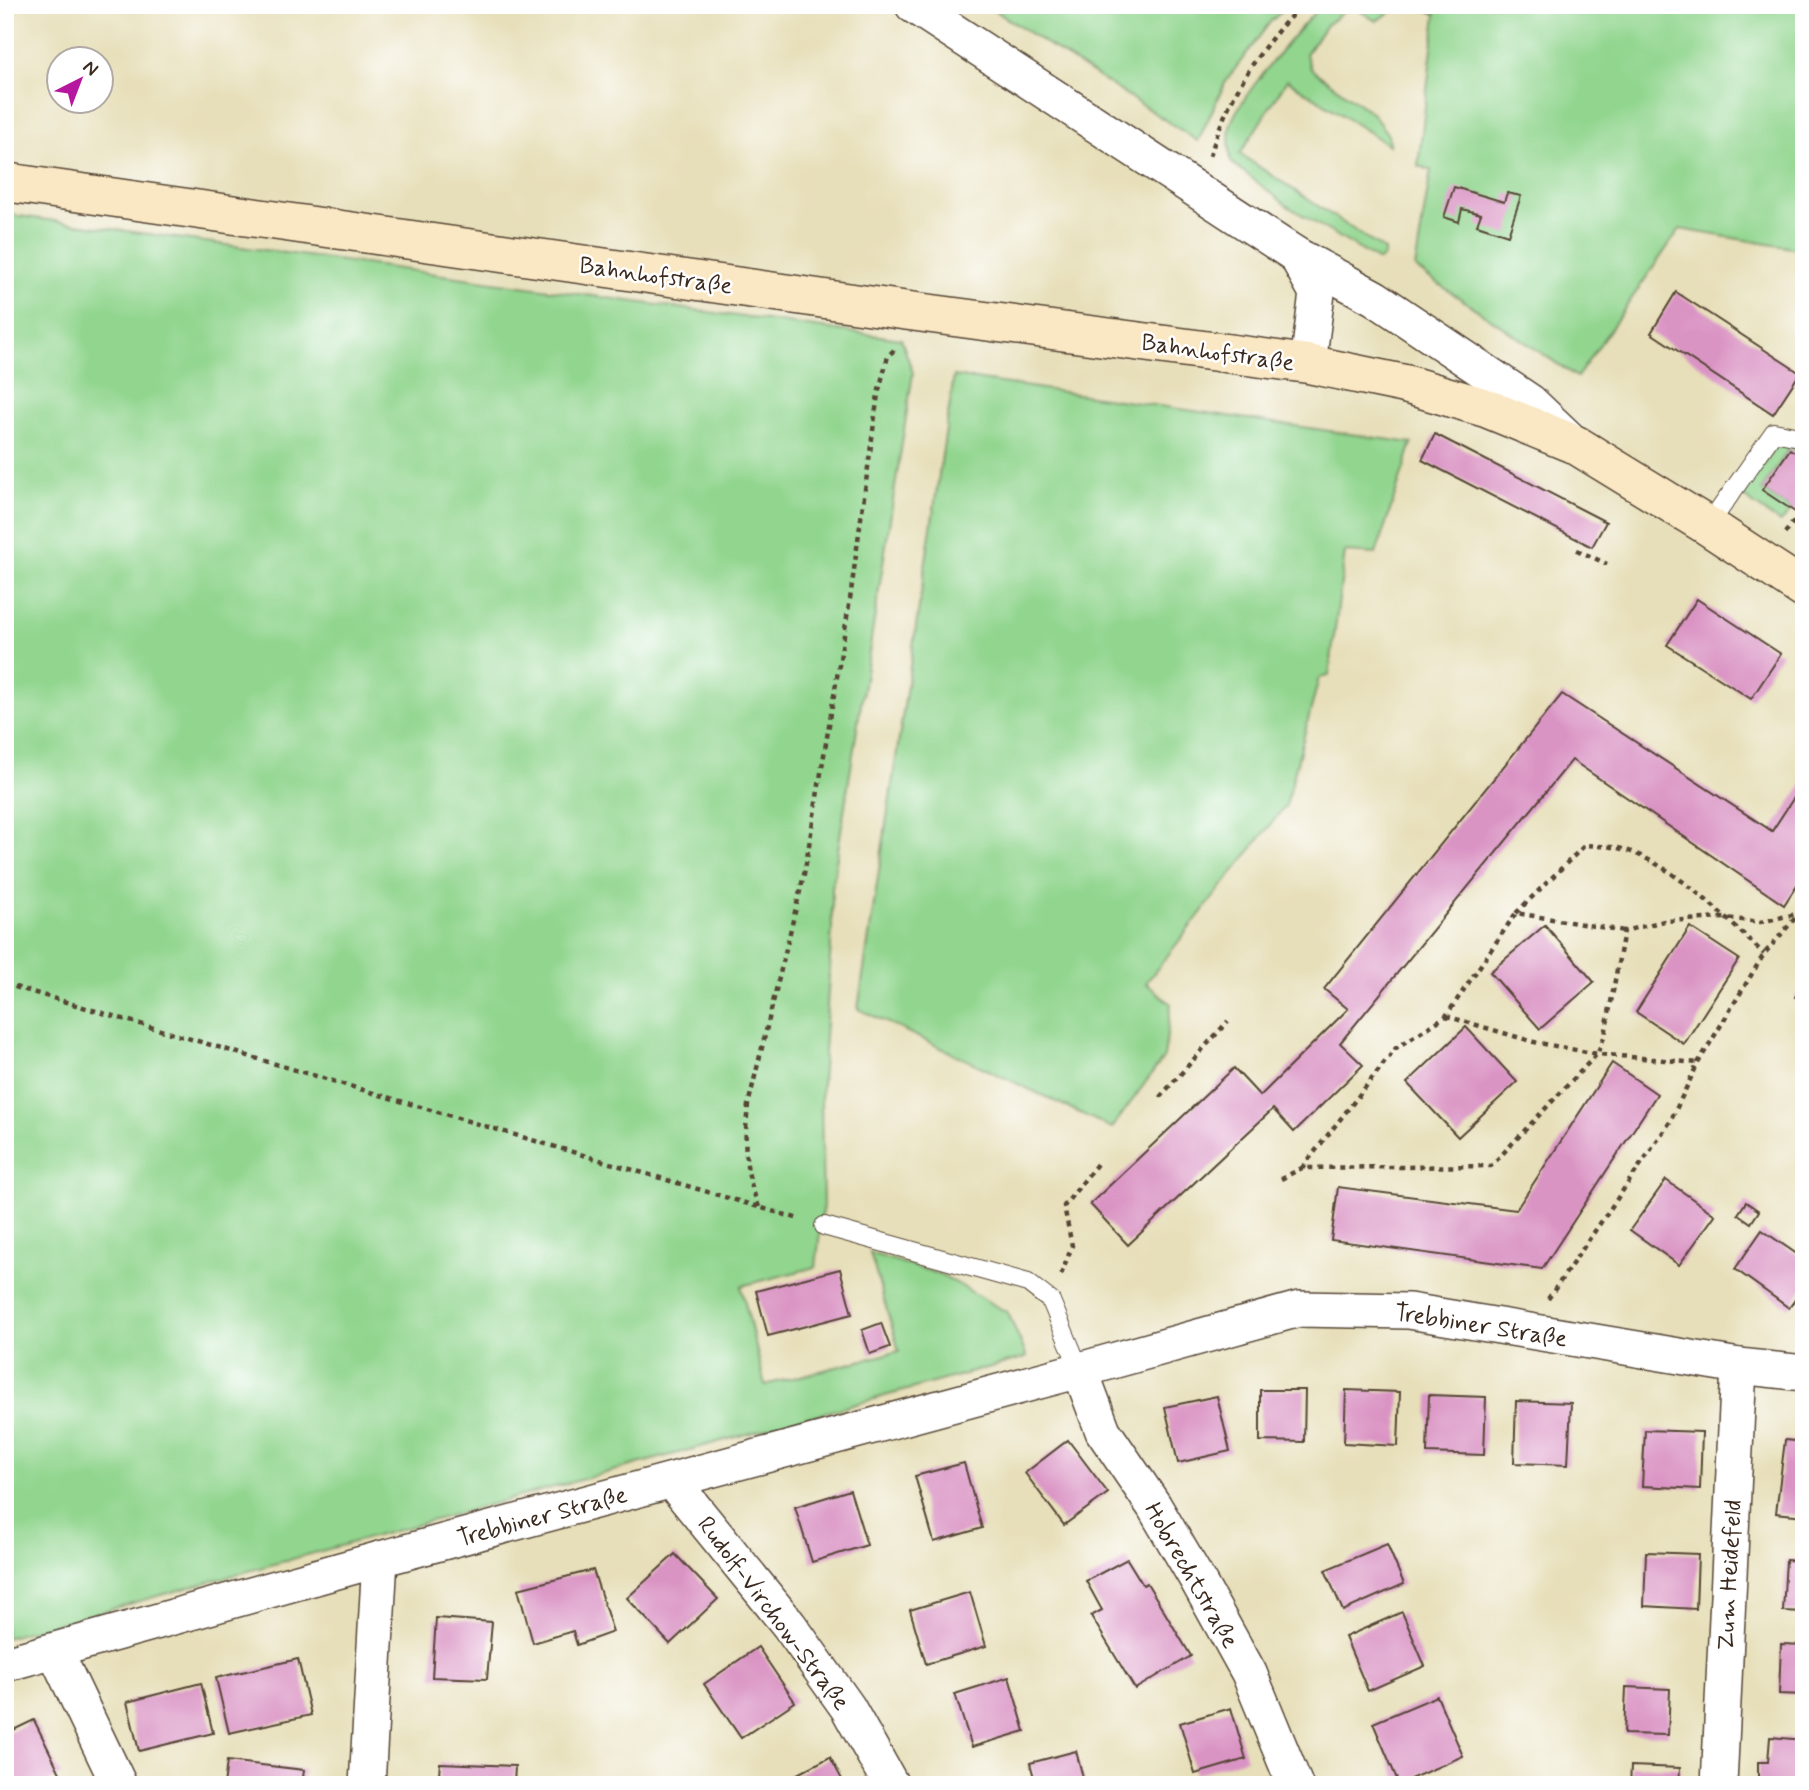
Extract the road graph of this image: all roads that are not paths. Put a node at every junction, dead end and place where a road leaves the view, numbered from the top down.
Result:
1 (913, 5) edge
2 (5, 182) edge
3 (1296, 255) junction
4 (1308, 364) junction
5 (1804, 438) edge
6 (1576, 445) junction
7 (1708, 526) junction
8 (1804, 589) edge
9 (824, 1226) road end
10 (1739, 1366) junction
11 (1080, 1370) junction
12 (1804, 1373) edge
13 (672, 1481) junction
14 (380, 1559) junction
15 (55, 1651) junction
16 (5, 1664) edge
17 (119, 1785) edge
18 (367, 1785) edge
19 (891, 1785) edge
20 (1294, 1785) edge
21 (1720, 1785) edge

1 - 3 street, Bahnhofstraße
2 - 4 main road, Bahnhofstraße
3 - 4 street, Bahnhofstraße
3 - 6 street, Bahnhofstraße
4 - 6 main road, Bahnhofstraße
5 - 7 lane
6 - 7 main road, Bahnhofstraße
7 - 8 main road, Bahnhofstraße
9 - 11 lane
10 - 11 street, Trebbiner Straße
10 - 12 street, Trebbiner Straße
10 - 21 street, Zum Heidefeld
11 - 13 street, Trebbiner Straße
11 - 20 street, Hobrechtstraße
13 - 14 street, Trebbiner Straße
13 - 19 street, Rudolf-Virchow-Straße
14 - 15 street, Trebbiner Straße
14 - 18 street
15 - 16 street, Trebbiner Straße
15 - 17 street

